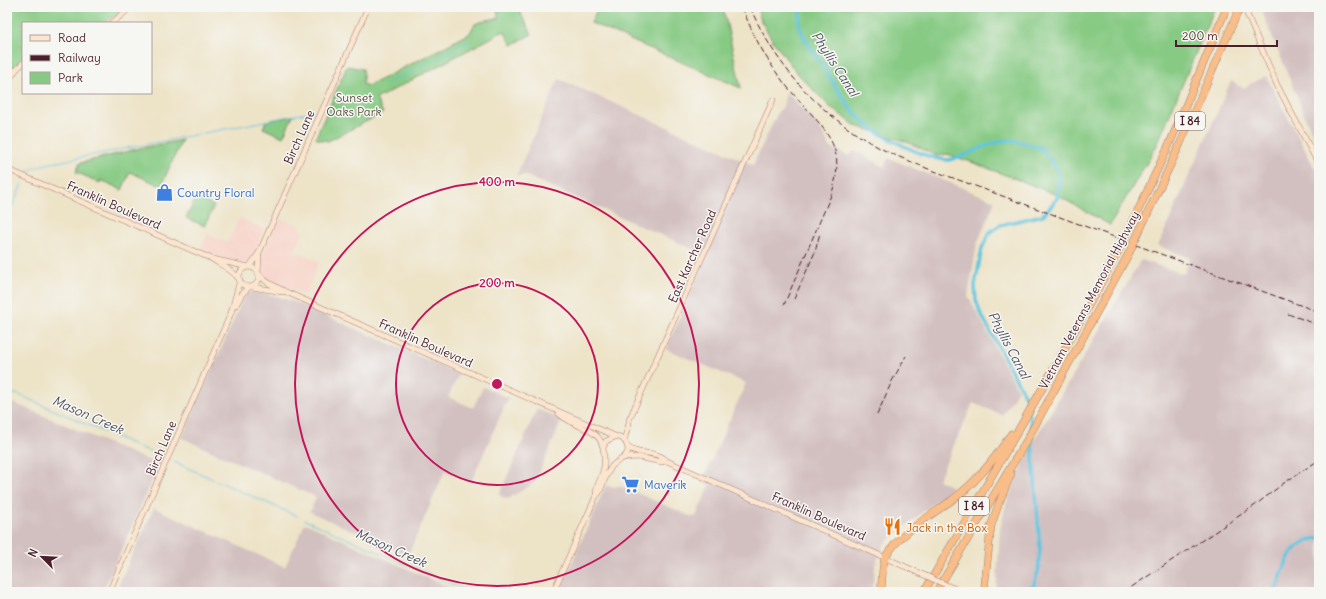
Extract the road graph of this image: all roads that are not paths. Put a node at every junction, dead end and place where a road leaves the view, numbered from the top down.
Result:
1 (131, 7) edge
2 (368, 7) edge
3 (1226, 7) edge
4 (1240, 7) edge
5 (1244, 7) edge
6 (113, 22) edge
7 (22, 64) edge
8 (7, 83) edge
9 (772, 100) dead end
10 (1319, 166) edge
11 (7, 169) edge
12 (259, 253) junction
13 (212, 259) junction
14 (249, 267) junction
15 (259, 274) junction
16 (240, 279) junction
17 (250, 287) junction
18 (286, 292) junction
19 (231, 313) junction
20 (557, 412) junction
21 (1023, 417) junction
22 (629, 420) junction
23 (616, 436) junction
24 (1028, 438) junction
25 (626, 443) junction
26 (604, 451) junction
27 (624, 458) junction
28 (667, 461) junction
29 (616, 462) junction
30 (596, 496) junction
31 (885, 557) junction
32 (109, 592) edge
33 (553, 592) edge
34 (882, 592) edge
35 (924, 592) edge
36 (936, 592) edge
37 (961, 592) edge
38 (984, 592) edge

1 - 6 main road
2 - 12 main road, Birch Lane
3 - 21 highway, Vietnam Veterans Memorial Highway / I 84, bridge
4 - 24 highway, Vietnam Veterans Memorial Highway / I 84, bridge
5 - 10 main road
7 - 8 main road
9 - 22 main road, East Karcher Road
11 - 13 main road, Franklin Boulevard
12 - 14 main road, Birch Lane
12 - 15 main road, Birch Lane
13 - 14 main road, Franklin Boulevard
13 - 16 main road, Franklin Boulevard
14 - 15 main road
14 - 16 main road
15 - 17 main road
15 - 18 main road, Franklin Boulevard
16 - 17 main road
16 - 19 main road, Birch Lane
17 - 18 main road, Franklin Boulevard
17 - 19 main road, Birch Lane
18 - 20 main road, Franklin Boulevard
19 - 32 main road, Birch Lane
20 - 23 main road, Franklin Boulevard
20 - 26 main road, Franklin Boulevard
21 - 31 highway
21 - 35 highway, I 84
22 - 23 main road
22 - 25 main road
23 - 25 main road
23 - 26 main road
24 - 36 highway, Vietnam Veterans Memorial Highway / I 84
24 - 38 highway
25 - 27 main road
25 - 28 main road, Franklin Boulevard
26 - 29 main road
26 - 30 main road
27 - 28 main road, Franklin Boulevard
27 - 29 main road
28 - 31 main road, Franklin Boulevard
29 - 30 main road
30 - 33 main road
31 - 34 highway
31 - 37 main road, Franklin Boulevard, bridge

